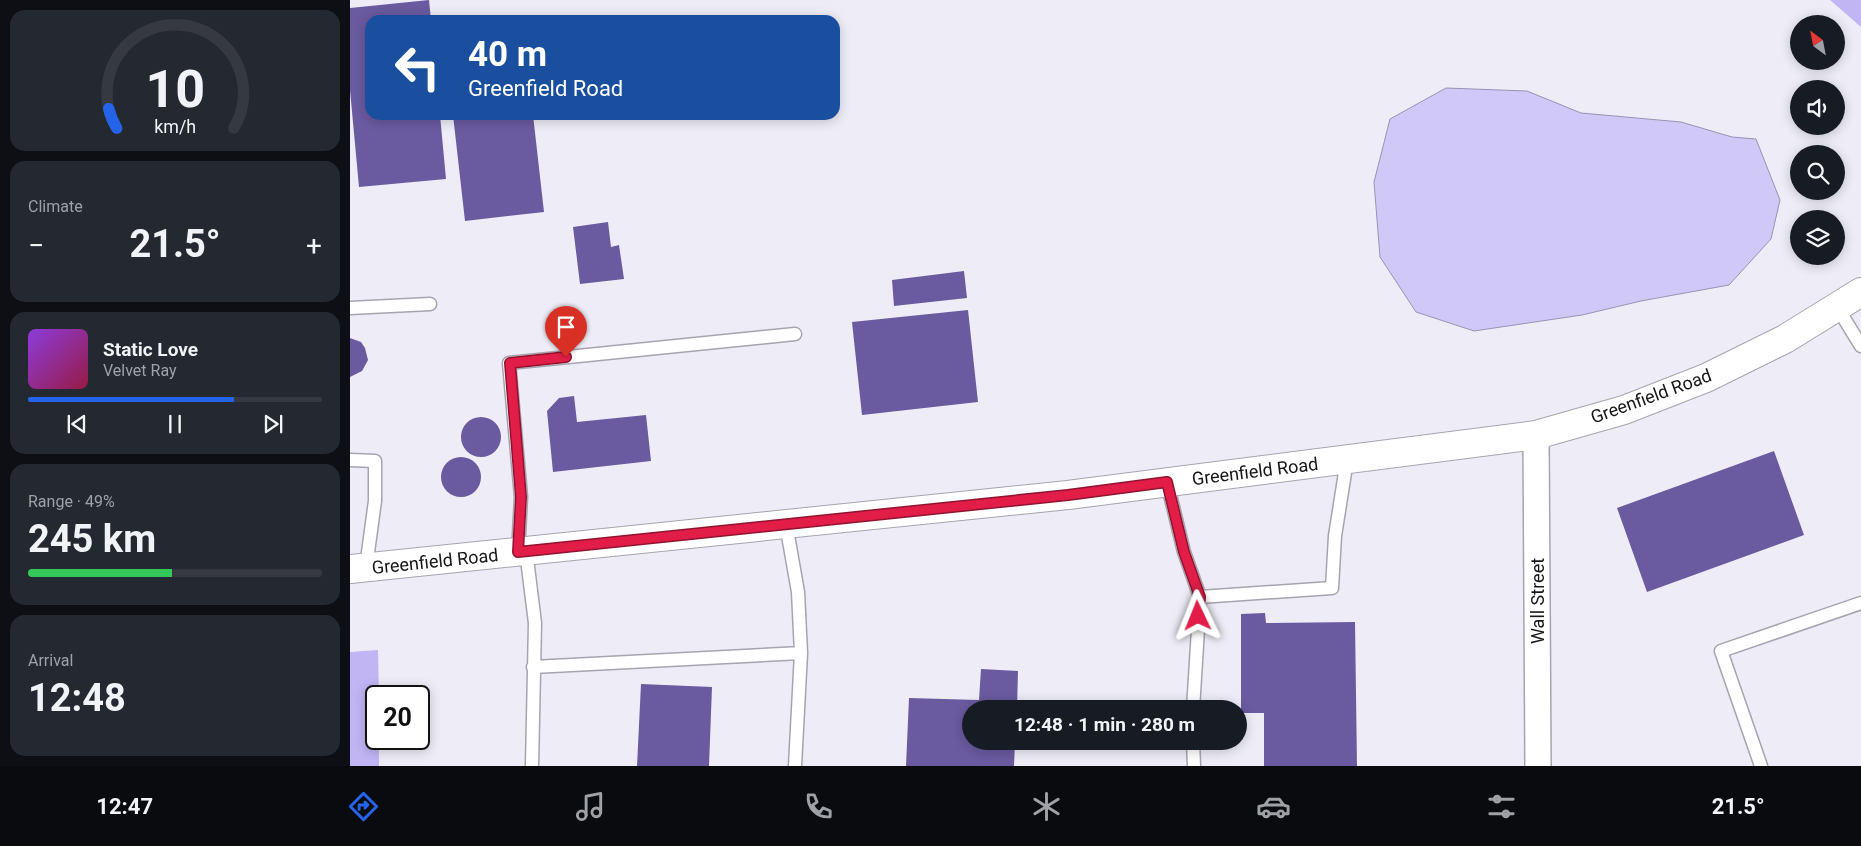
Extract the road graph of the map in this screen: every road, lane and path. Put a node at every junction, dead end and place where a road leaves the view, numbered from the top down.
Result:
1 (1861, 292) edge
2 (430, 304) dead end
3 (1837, 307) junction
4 (350, 308) edge
5 (795, 334) dead end
6 (1861, 346) edge
7 (1536, 435) junction
8 (350, 460) edge
9 (1347, 460) junction
10 (1167, 482) junction
11 (786, 524) junction
12 (522, 552) junction
13 (358, 568) edge
14 (1200, 597) junction
15 (1861, 603) edge
16 (801, 653) junction
17 (533, 667) junction
18 (1194, 700) edge
19 (1194, 750) edge
20 (532, 766) edge
21 (796, 766) edge
22 (1194, 766) edge
23 (1538, 766) edge
24 (1761, 766) edge

1 - 3 main road, Greenfield Road
2 - 4 lane
3 - 6 lane
3 - 7 main road, Greenfield Road
5 - 12 lane
7 - 9 main road, Greenfield Road
7 - 23 street, Wall Street
8 - 13 lane
9 - 10 main road, Greenfield Road
9 - 14 lane
10 - 11 main road, Greenfield Road
10 - 14 lane
11 - 12 main road, Greenfield Road
11 - 16 lane
12 - 13 main road, Greenfield Road
12 - 17 lane
14 - 18 lane
15 - 24 lane
16 - 17 lane
16 - 21 lane
17 - 20 lane
19 - 22 lane

